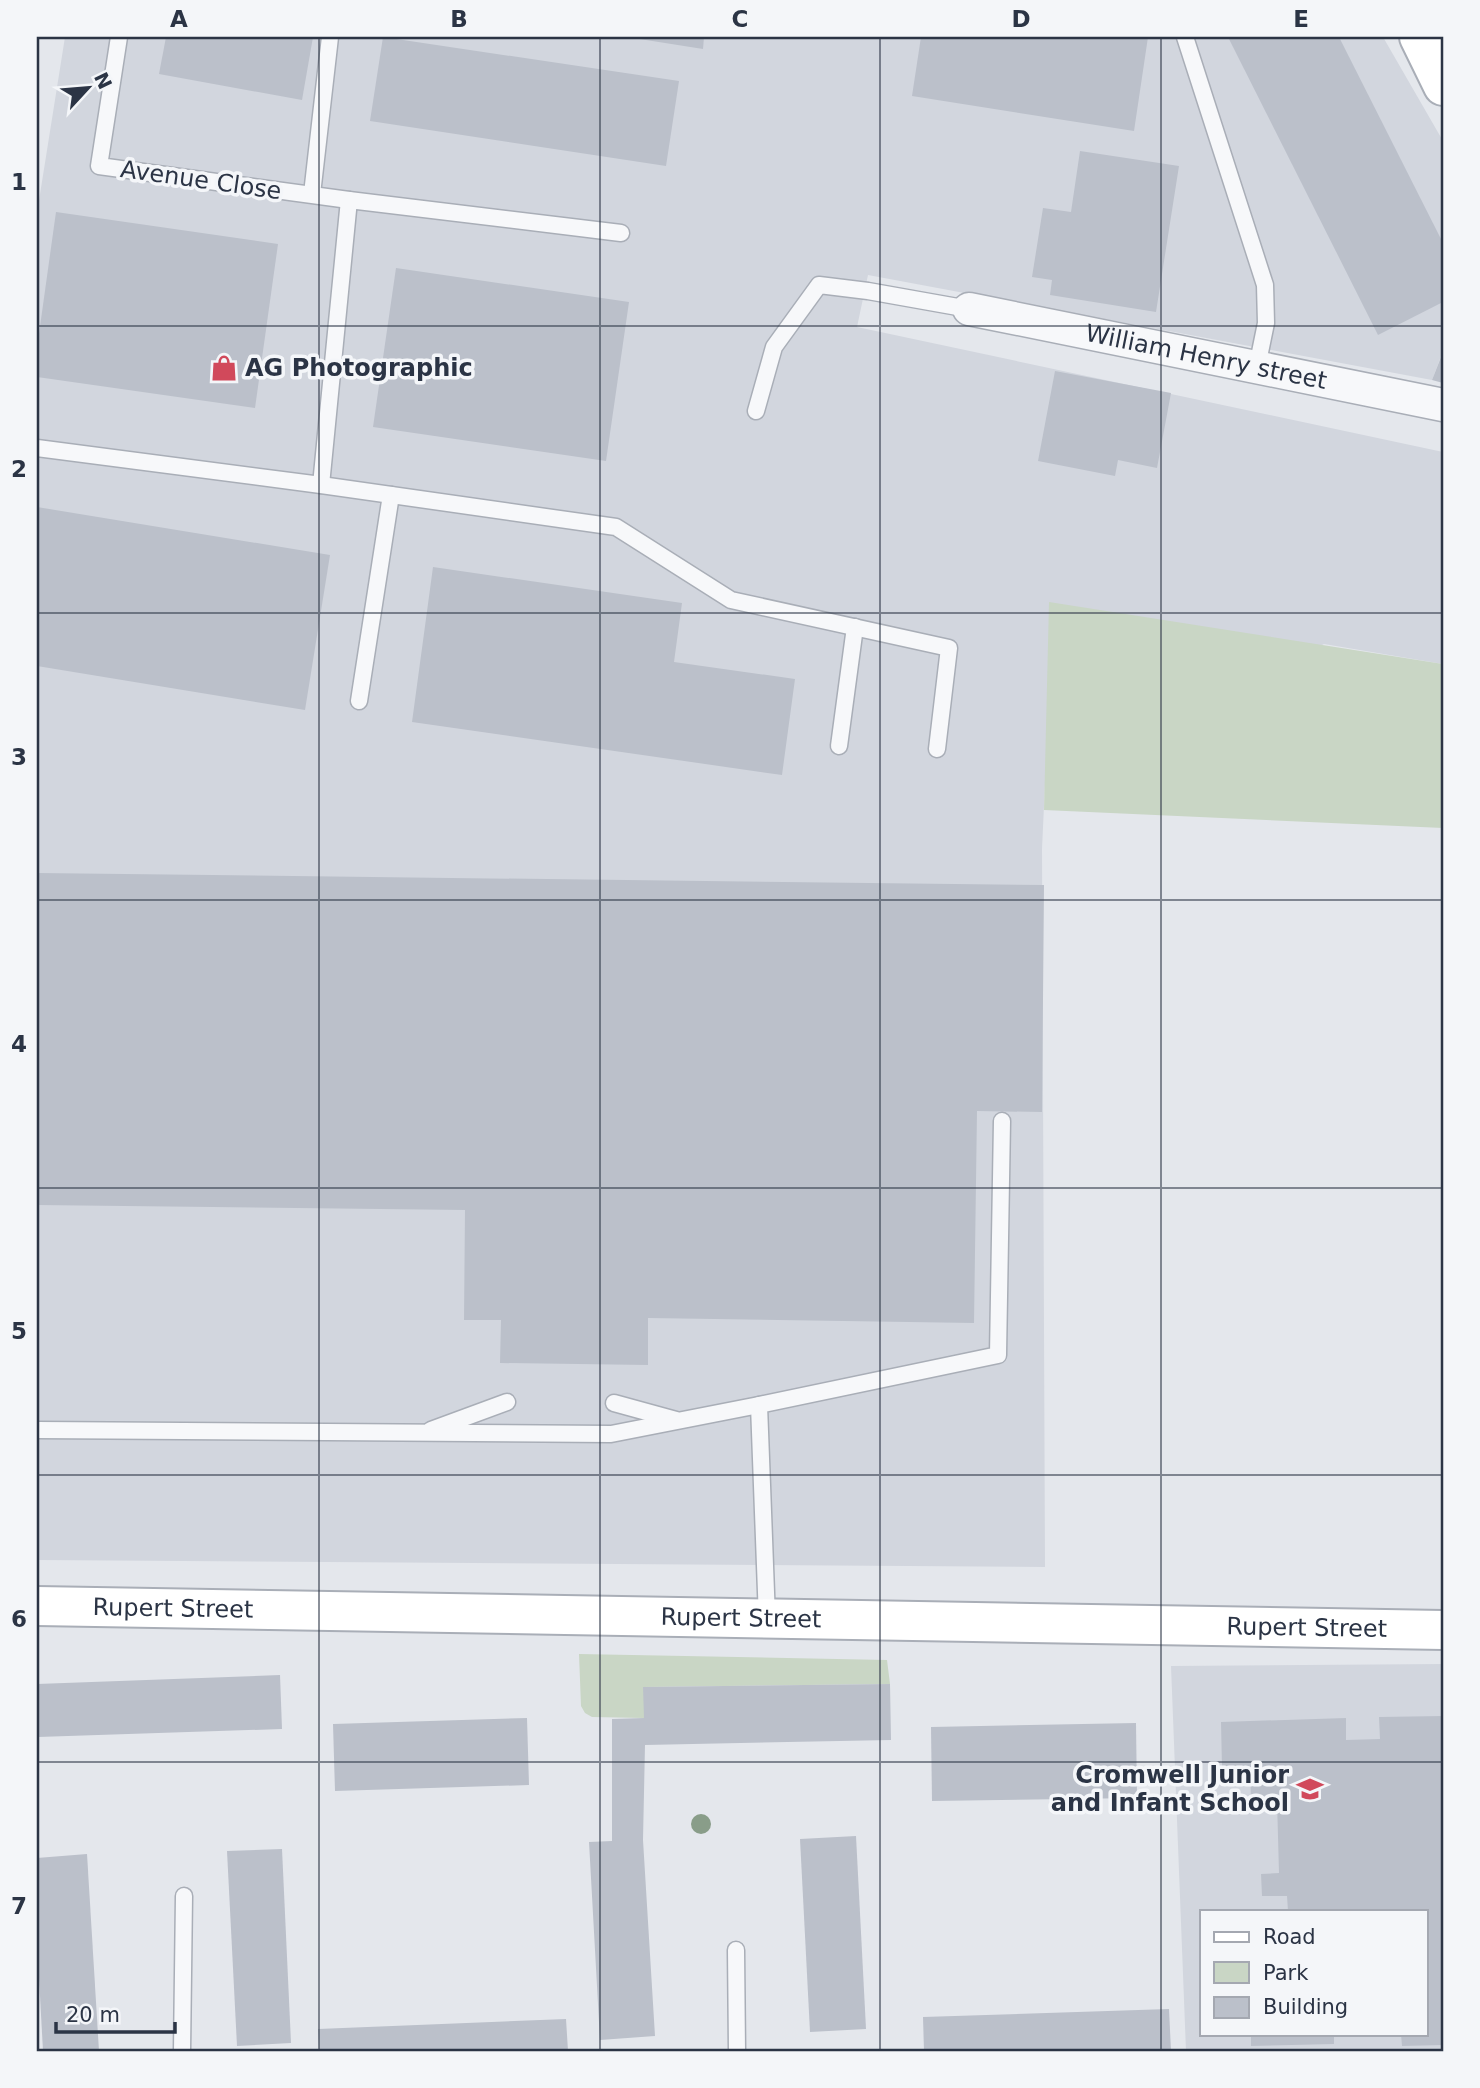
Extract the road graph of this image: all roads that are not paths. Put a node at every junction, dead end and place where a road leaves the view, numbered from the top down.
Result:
1 (119, 37) edge
2 (330, 37) edge
3 (1185, 37) edge
4 (1419, 37) edge
5 (1443, 86) edge
6 (312, 194) junction
7 (349, 200) junction
8 (621, 233) dead end
9 (969, 309) joint
10 (1257, 368) junction
11 (1443, 405) edge
12 (756, 411) dead end
13 (37, 448) edge
14 (321, 485) junction
15 (391, 495) junction
16 (855, 627) junction
17 (359, 701) dead end
18 (839, 746) dead end
19 (937, 749) dead end
20 (1002, 1121) dead end
21 (507, 1402) dead end
22 (614, 1403) dead end
23 (759, 1405) junction
24 (679, 1421) junction
25 (37, 1430) edge
26 (420, 1433) junction
27 (37, 1606) edge
28 (767, 1619) junction
29 (1443, 1630) edge
30 (184, 1896) dead end
31 (736, 1950) dead end
32 (182, 2051) edge
33 (737, 2051) edge

1 - 6 lane, Avenue Close
2 - 6 lane
3 - 10 lane
4 - 5 street
6 - 7 lane, Avenue Close
7 - 8 lane, Avenue Close
7 - 14 lane
9 - 10 street, William Henry street
9 - 12 lane
10 - 11 street, William Henry street
13 - 14 lane
14 - 15 lane
15 - 16 lane
15 - 17 lane
16 - 18 lane
16 - 19 lane
20 - 23 lane
21 - 26 lane
22 - 24 lane
23 - 24 lane
23 - 28 lane
24 - 26 lane
25 - 26 lane
27 - 28 street, Rupert Street
28 - 29 street, Rupert Street
30 - 32 lane
31 - 33 lane

